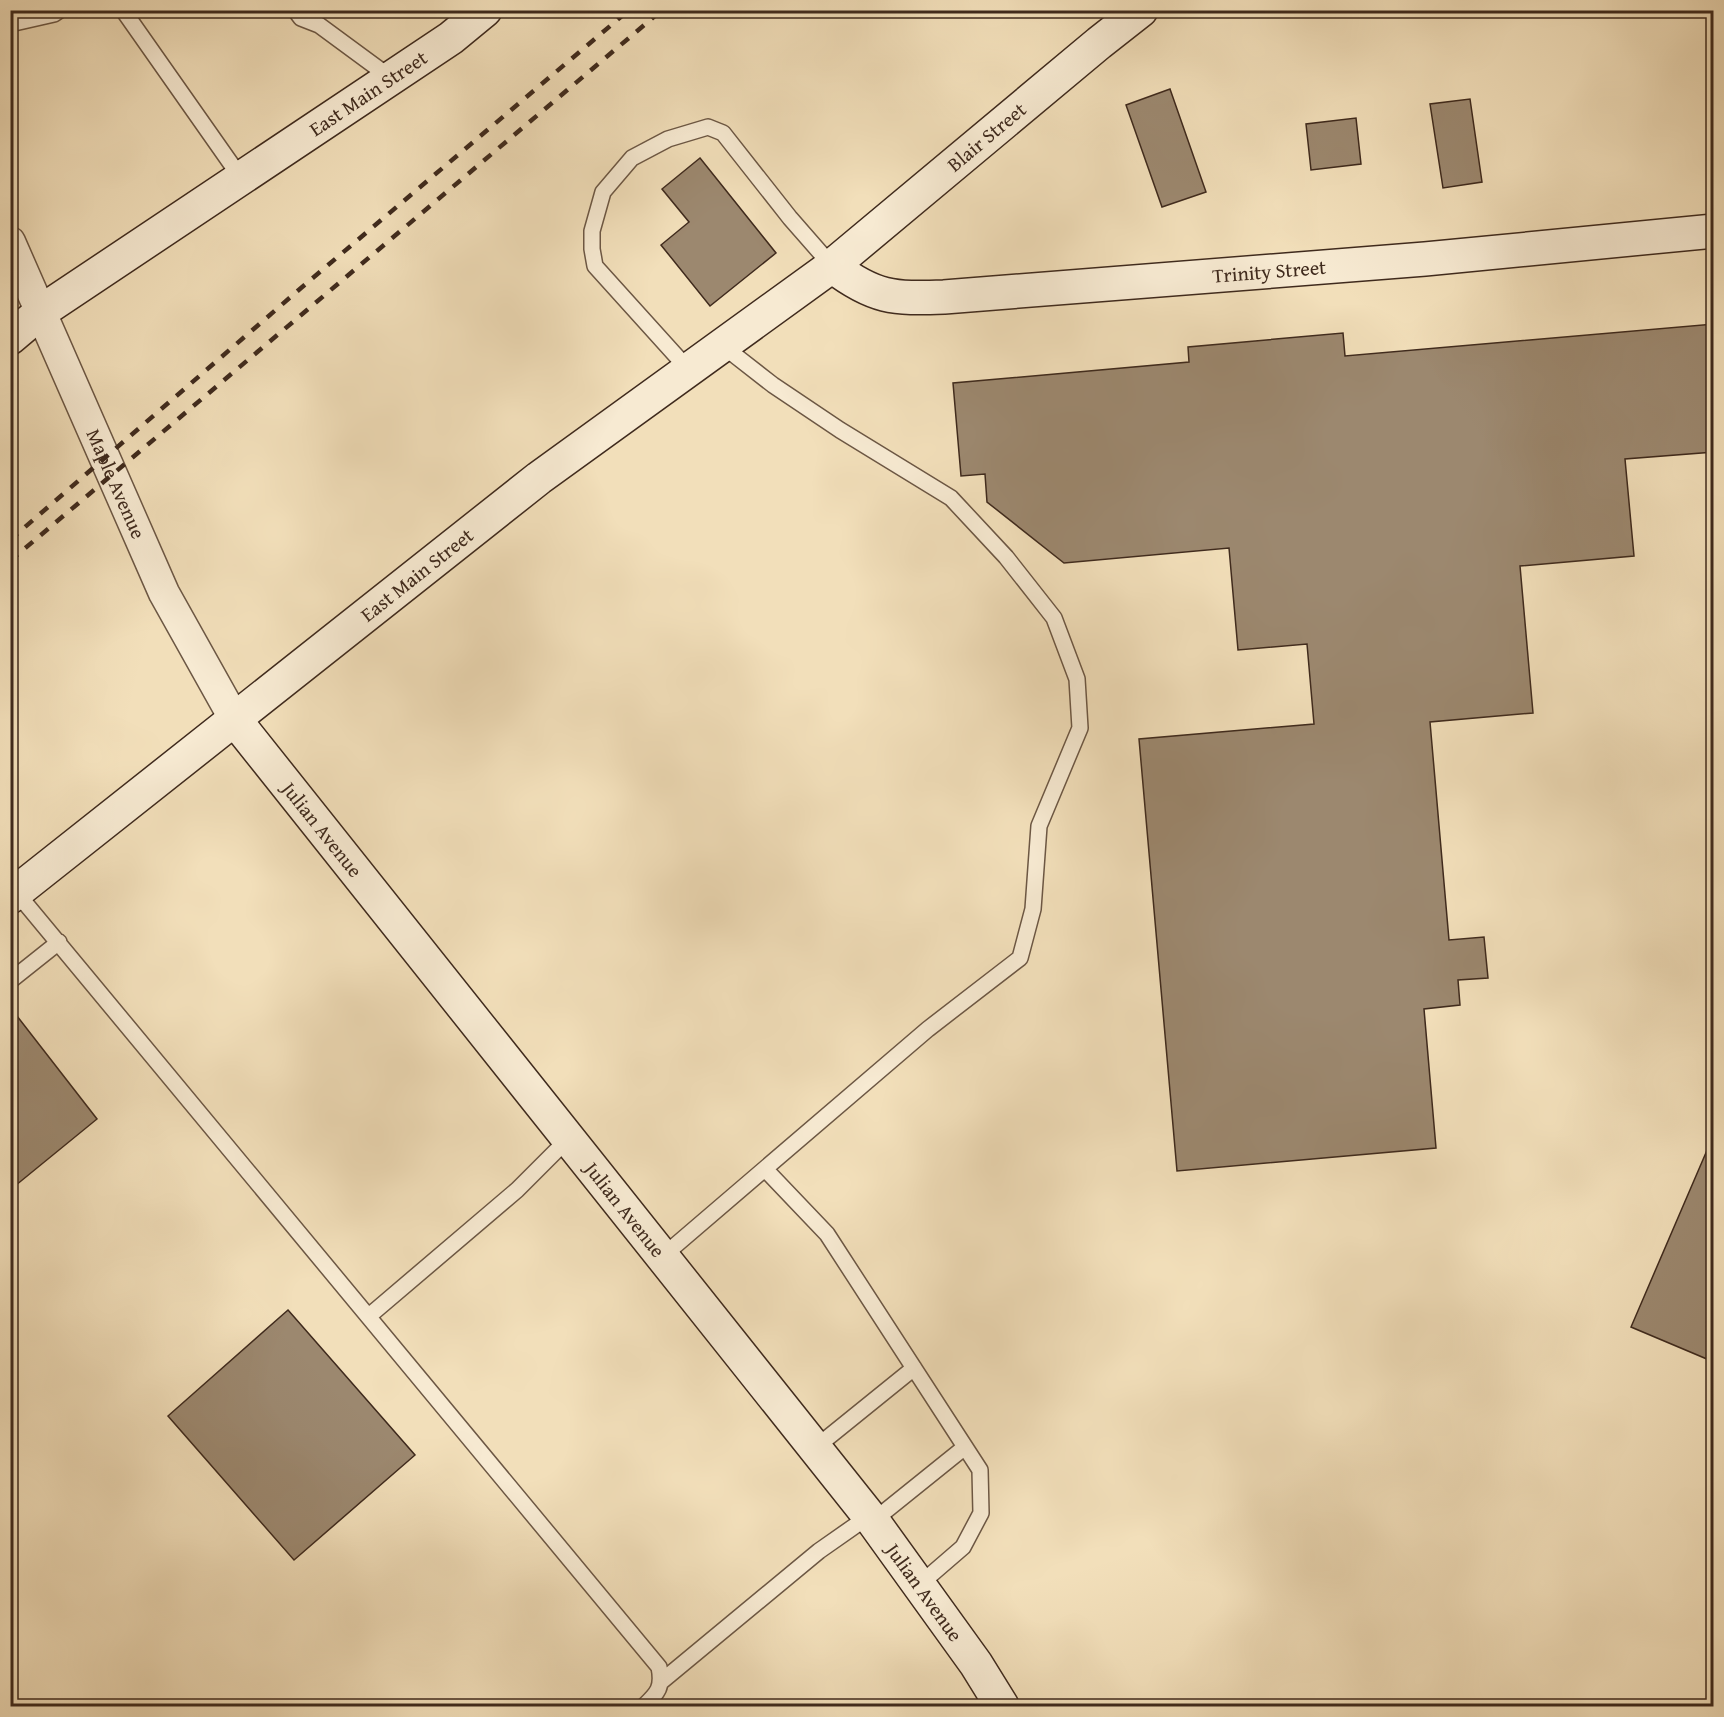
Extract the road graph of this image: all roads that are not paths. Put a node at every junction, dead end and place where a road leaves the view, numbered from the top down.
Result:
1 (60, 10) edge
2 (123, 10) edge
3 (295, 10) edge
4 (1141, 10) edge
5 (482, 12) edge
6 (10, 24) edge
7 (391, 78) junction
8 (241, 178) junction
9 (1713, 231) edge
10 (10, 242) edge
11 (832, 266) junction
12 (42, 311) junction
13 (10, 338) edge
14 (723, 346) junction
15 (688, 369) junction
16 (235, 720) junction
17 (13, 894) edge
18 (59, 942) junction
19 (10, 981) edge
20 (569, 1138) junction
21 (765, 1169) junction
22 (663, 1256) junction
23 (369, 1316) junction
24 (914, 1368) junction
25 (965, 1446) junction
26 (815, 1448) junction
27 (871, 1518) junction
28 (919, 1585) junction
29 (662, 1681) junction
30 (644, 1707) edge
31 (1002, 1707) edge

1 - 6 lane
2 - 8 lane
3 - 7 lane
4 - 11 street, Blair Street
5 - 7 street, East Main Street
7 - 8 street, East Main Street
8 - 12 street, East Main Street
9 - 11 street, Trinity Street
10 - 12 street, Maple Avenue
11 - 14 street, East Main Street
11 - 15 lane
12 - 13 street, East Main Street
12 - 16 street, Maple Avenue
14 - 15 street, East Main Street
14 - 21 lane
15 - 16 street, East Main Street
16 - 17 street, East Main Street
16 - 20 street, Julian Avenue
17 - 18 lane
18 - 19 lane
18 - 23 lane
20 - 22 street, Julian Avenue
20 - 23 lane
21 - 22 lane
21 - 24 lane
22 - 26 street, Julian Avenue
23 - 29 lane
24 - 25 lane
24 - 26 lane
25 - 27 lane
25 - 28 lane
26 - 27 street, Julian Avenue
27 - 28 street, Julian Avenue
27 - 29 lane
28 - 31 street, Julian Avenue
29 - 30 lane

